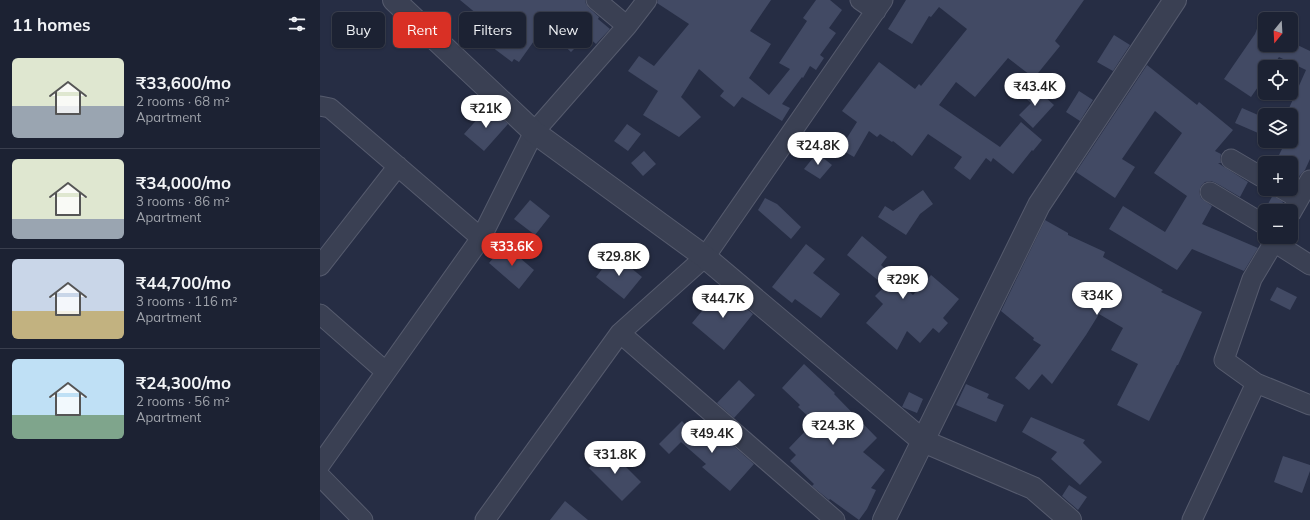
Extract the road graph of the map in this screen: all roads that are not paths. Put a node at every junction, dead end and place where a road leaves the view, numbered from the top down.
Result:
1 (394, 0) edge
2 (596, 0) edge
3 (647, 0) edge
4 (860, 0) edge
5 (1175, 0) edge
6 (880, 5) edge
7 (627, 26) junction
8 (320, 106) edge
9 (534, 132) junction
10 (1231, 159) dead end
11 (398, 166) junction
12 (1258, 175) edge
13 (1310, 180) edge
14 (1210, 192) dead end
15 (1287, 196) edge
16 (1293, 204) edge
17 (1296, 204) edge
18 (1258, 221) edge
19 (481, 238) junction
20 (1272, 244) edge
21 (1282, 244) edge
22 (705, 257) junction
23 (1310, 265) edge
24 (320, 266) edge
25 (320, 314) edge
26 (620, 333) junction
27 (386, 372) junction
28 (1256, 383) junction
29 (1310, 405) edge
30 (923, 441) junction
31 (320, 465) edge
32 (320, 476) edge
33 (363, 520) edge
34 (485, 520) edge
35 (835, 520) edge
36 (884, 520) edge
37 (1070, 520) edge
38 (1192, 520) edge

1 - 9 street
2 - 7 street
3 - 7 street
4 - 6 street
5 - 30 street
6 - 22 street
7 - 9 street
8 - 11 street
9 - 19 street
9 - 22 street
10 - 12 street
11 - 19 street
11 - 24 street
13 - 17 street
14 - 18 street
15 - 16 street
19 - 27 street
20 - 28 street
21 - 23 street
22 - 26 street
22 - 30 street
25 - 27 street
26 - 34 street
26 - 35 street
27 - 31 street
28 - 29 street
28 - 38 street
30 - 36 street
30 - 37 street
32 - 33 street

